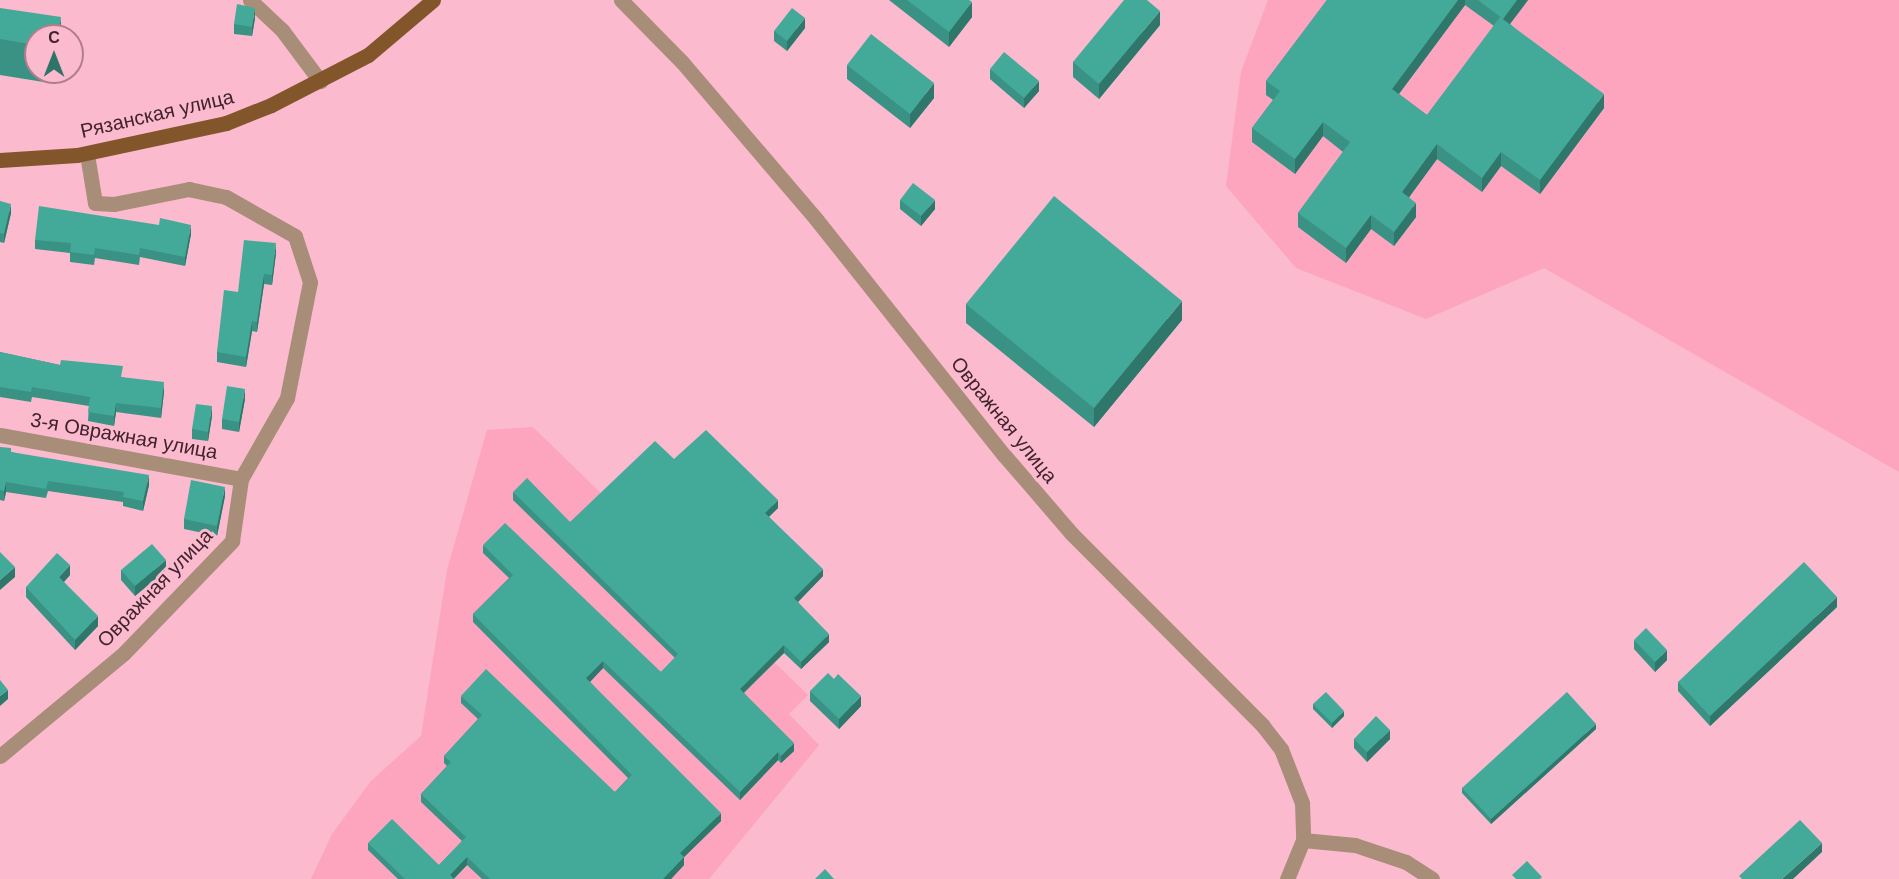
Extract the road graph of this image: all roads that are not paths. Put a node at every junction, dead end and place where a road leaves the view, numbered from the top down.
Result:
1 (250, 0) edge
2 (433, 0) edge
3 (621, 0) edge
4 (320, 81) junction
5 (87, 153) junction
6 (0, 160) edge
7 (0, 435) edge
8 (241, 479) junction
9 (0, 756) edge
10 (1303, 840) junction
11 (1287, 879) edge
12 (1432, 879) edge

1 - 4 street
2 - 4 main road, Рязанская улица
3 - 10 street, Овражная улица
4 - 5 main road, Рязанская улица
5 - 6 main road, Рязанская улица
5 - 8 street, Овражная улица
7 - 8 street, 3-я Овражная улица
8 - 9 street, Овражная улица
10 - 11 street, Овражная улица
10 - 12 street

